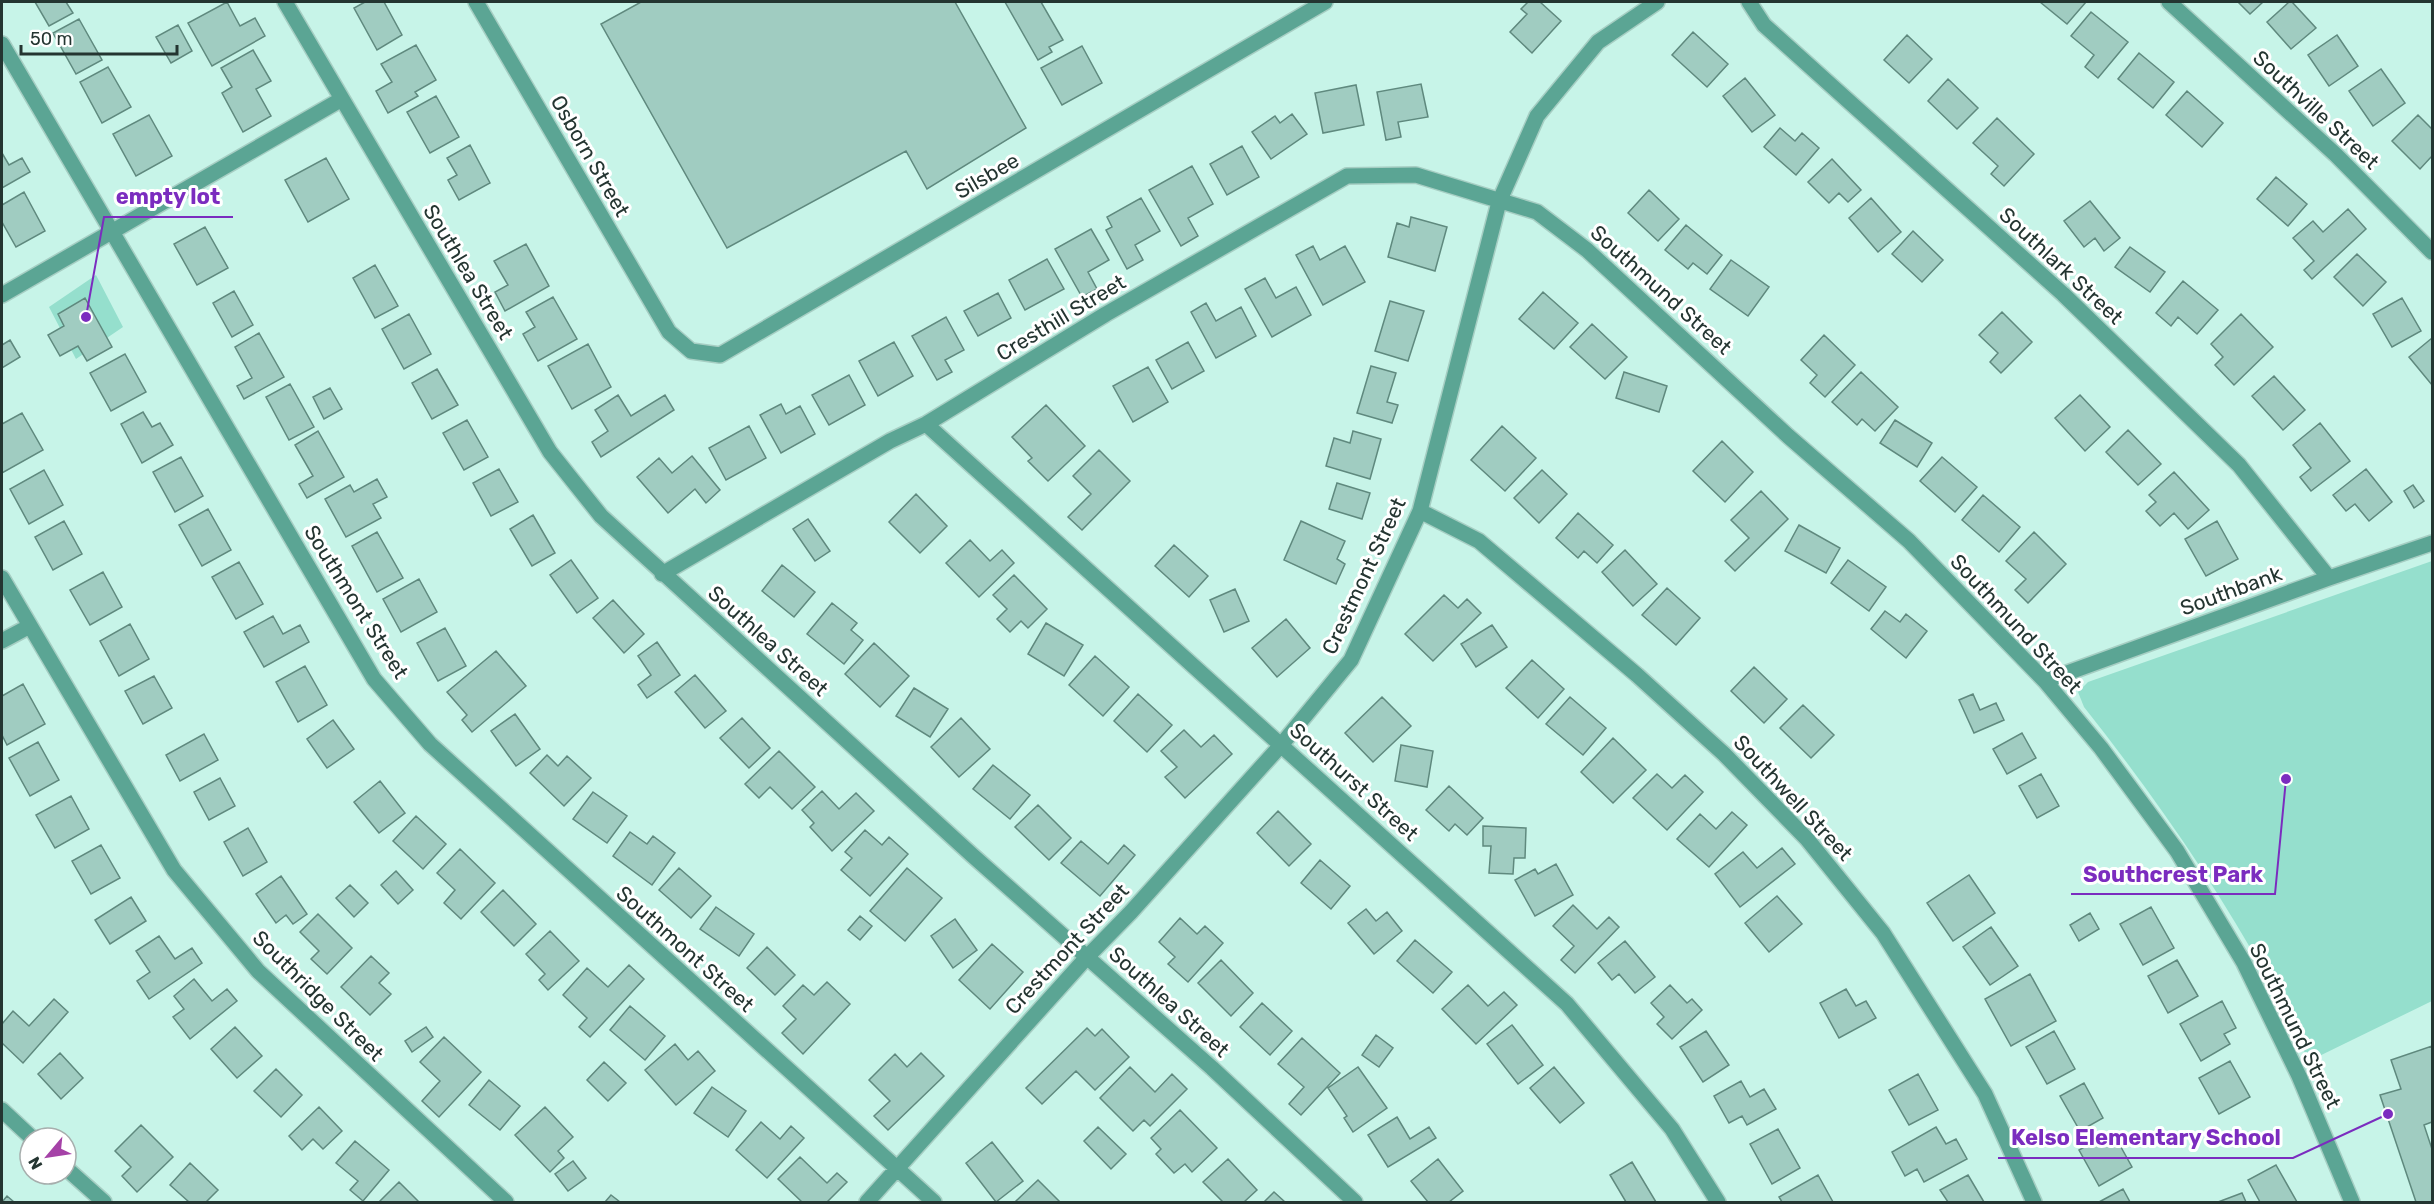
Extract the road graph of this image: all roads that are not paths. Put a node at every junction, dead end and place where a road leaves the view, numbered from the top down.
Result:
1 (285, 2) edge
2 (476, 2) edge
3 (1657, 2) edge
4 (1749, 2) edge
5 (2169, 2) edge
6 (1320, 3) edge
7 (2, 44) edge
8 (342, 99) junction
9 (1498, 202) junction
10 (112, 232) junction
11 (2433, 252) edge
12 (2, 295) edge
13 (669, 332) joint
14 (926, 424) junction
15 (1420, 511) junction
16 (2433, 543) edge
17 (662, 574) junction
18 (2, 578) edge
19 (2329, 578) junction
20 (30, 626) junction
21 (2, 641) edge
22 (2045, 681) junction
23 (1282, 744) junction
24 (1088, 956) junction
25 (2, 1110) edge
26 (19, 1126) edge
27 (897, 1169) junction
28 (78, 1179) edge
29 (104, 1203) edge
30 (506, 1203) edge
31 (867, 1203) edge
32 (934, 1203) edge
33 (1355, 1203) edge
34 (1718, 1203) edge
35 (2034, 1203) edge
36 (2352, 1203) edge

1 - 8 street, Southlea Street
2 - 13 street, Osborn Street
3 - 9 street, Crestmont Street
4 - 19 street, Southlark Street
5 - 11 street, Southville Street
6 - 13 street, Silsbee
7 - 10 street, Southmont Street
8 - 10 street
8 - 17 street, Southlea Street
9 - 14 street, Cresthill Street
9 - 15 street, Crestmont Street
9 - 22 street, Southmund Street
10 - 12 street
10 - 27 street, Southmont Street
14 - 17 street, Cresthill Street
14 - 23 street, Southurst Street
15 - 23 street, Crestmont Street
15 - 35 street, Southwell Street
16 - 19 street, Southbank
17 - 24 street, Southlea Street
18 - 20 street, Southridge Street
19 - 22 street, Southbank
20 - 21 street
20 - 30 street, Southridge Street
22 - 36 street, Southmund Street
23 - 24 street, Crestmont Street
23 - 34 street, Southurst Street
24 - 27 street, Crestmont Street
24 - 33 street, Southlea Street
25 - 26 street
27 - 31 street, Crestmont Street
27 - 32 street, Southmont Street
28 - 29 street

